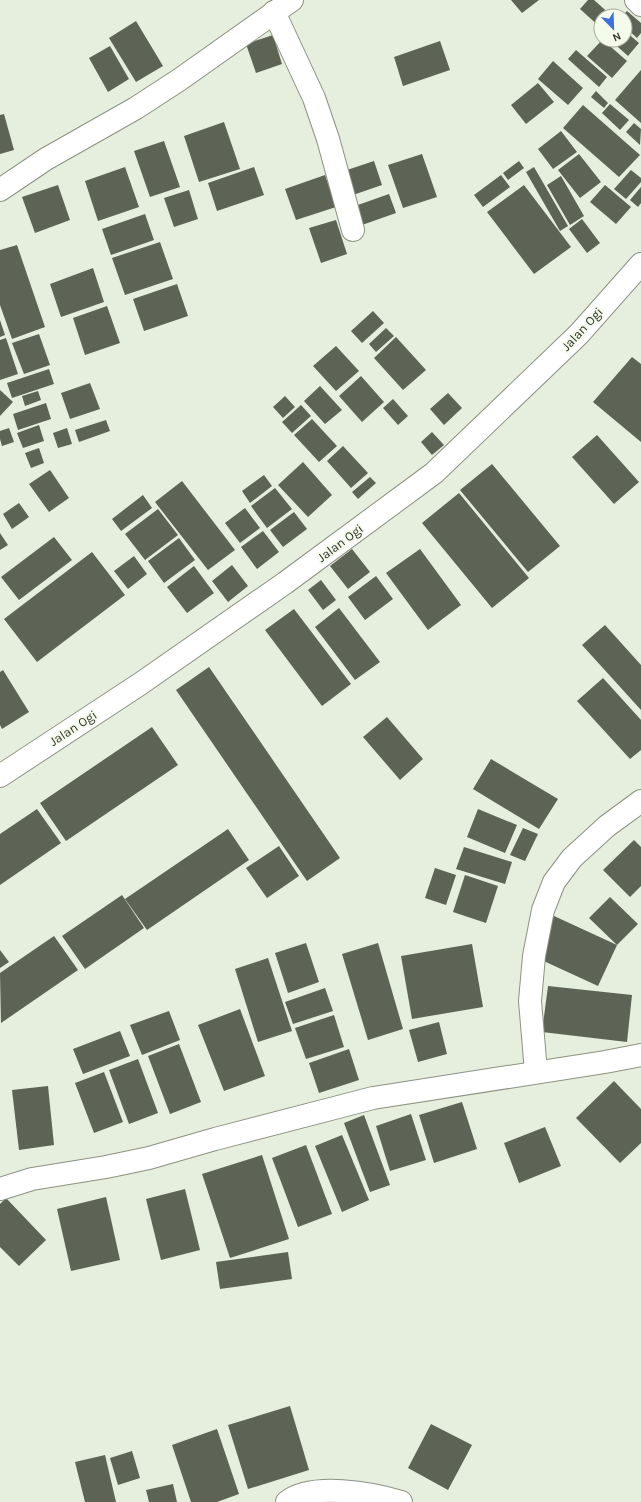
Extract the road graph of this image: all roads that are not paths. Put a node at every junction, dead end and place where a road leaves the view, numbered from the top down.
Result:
1 (636, 0) edge
2 (641, 5) edge
3 (283, 6) edge
4 (0, 190) edge
5 (353, 230) dead end
6 (641, 264) edge
7 (0, 776) edge
8 (641, 800) edge
9 (641, 1055) edge
10 (536, 1072) junction
11 (0, 1189) edge
12 (287, 1502) edge
13 (401, 1502) edge

1 - 2 street
3 - 4 street
3 - 5 street
6 - 7 street, Jalan Ogi
8 - 10 street
9 - 10 street
10 - 11 street
12 - 13 street

